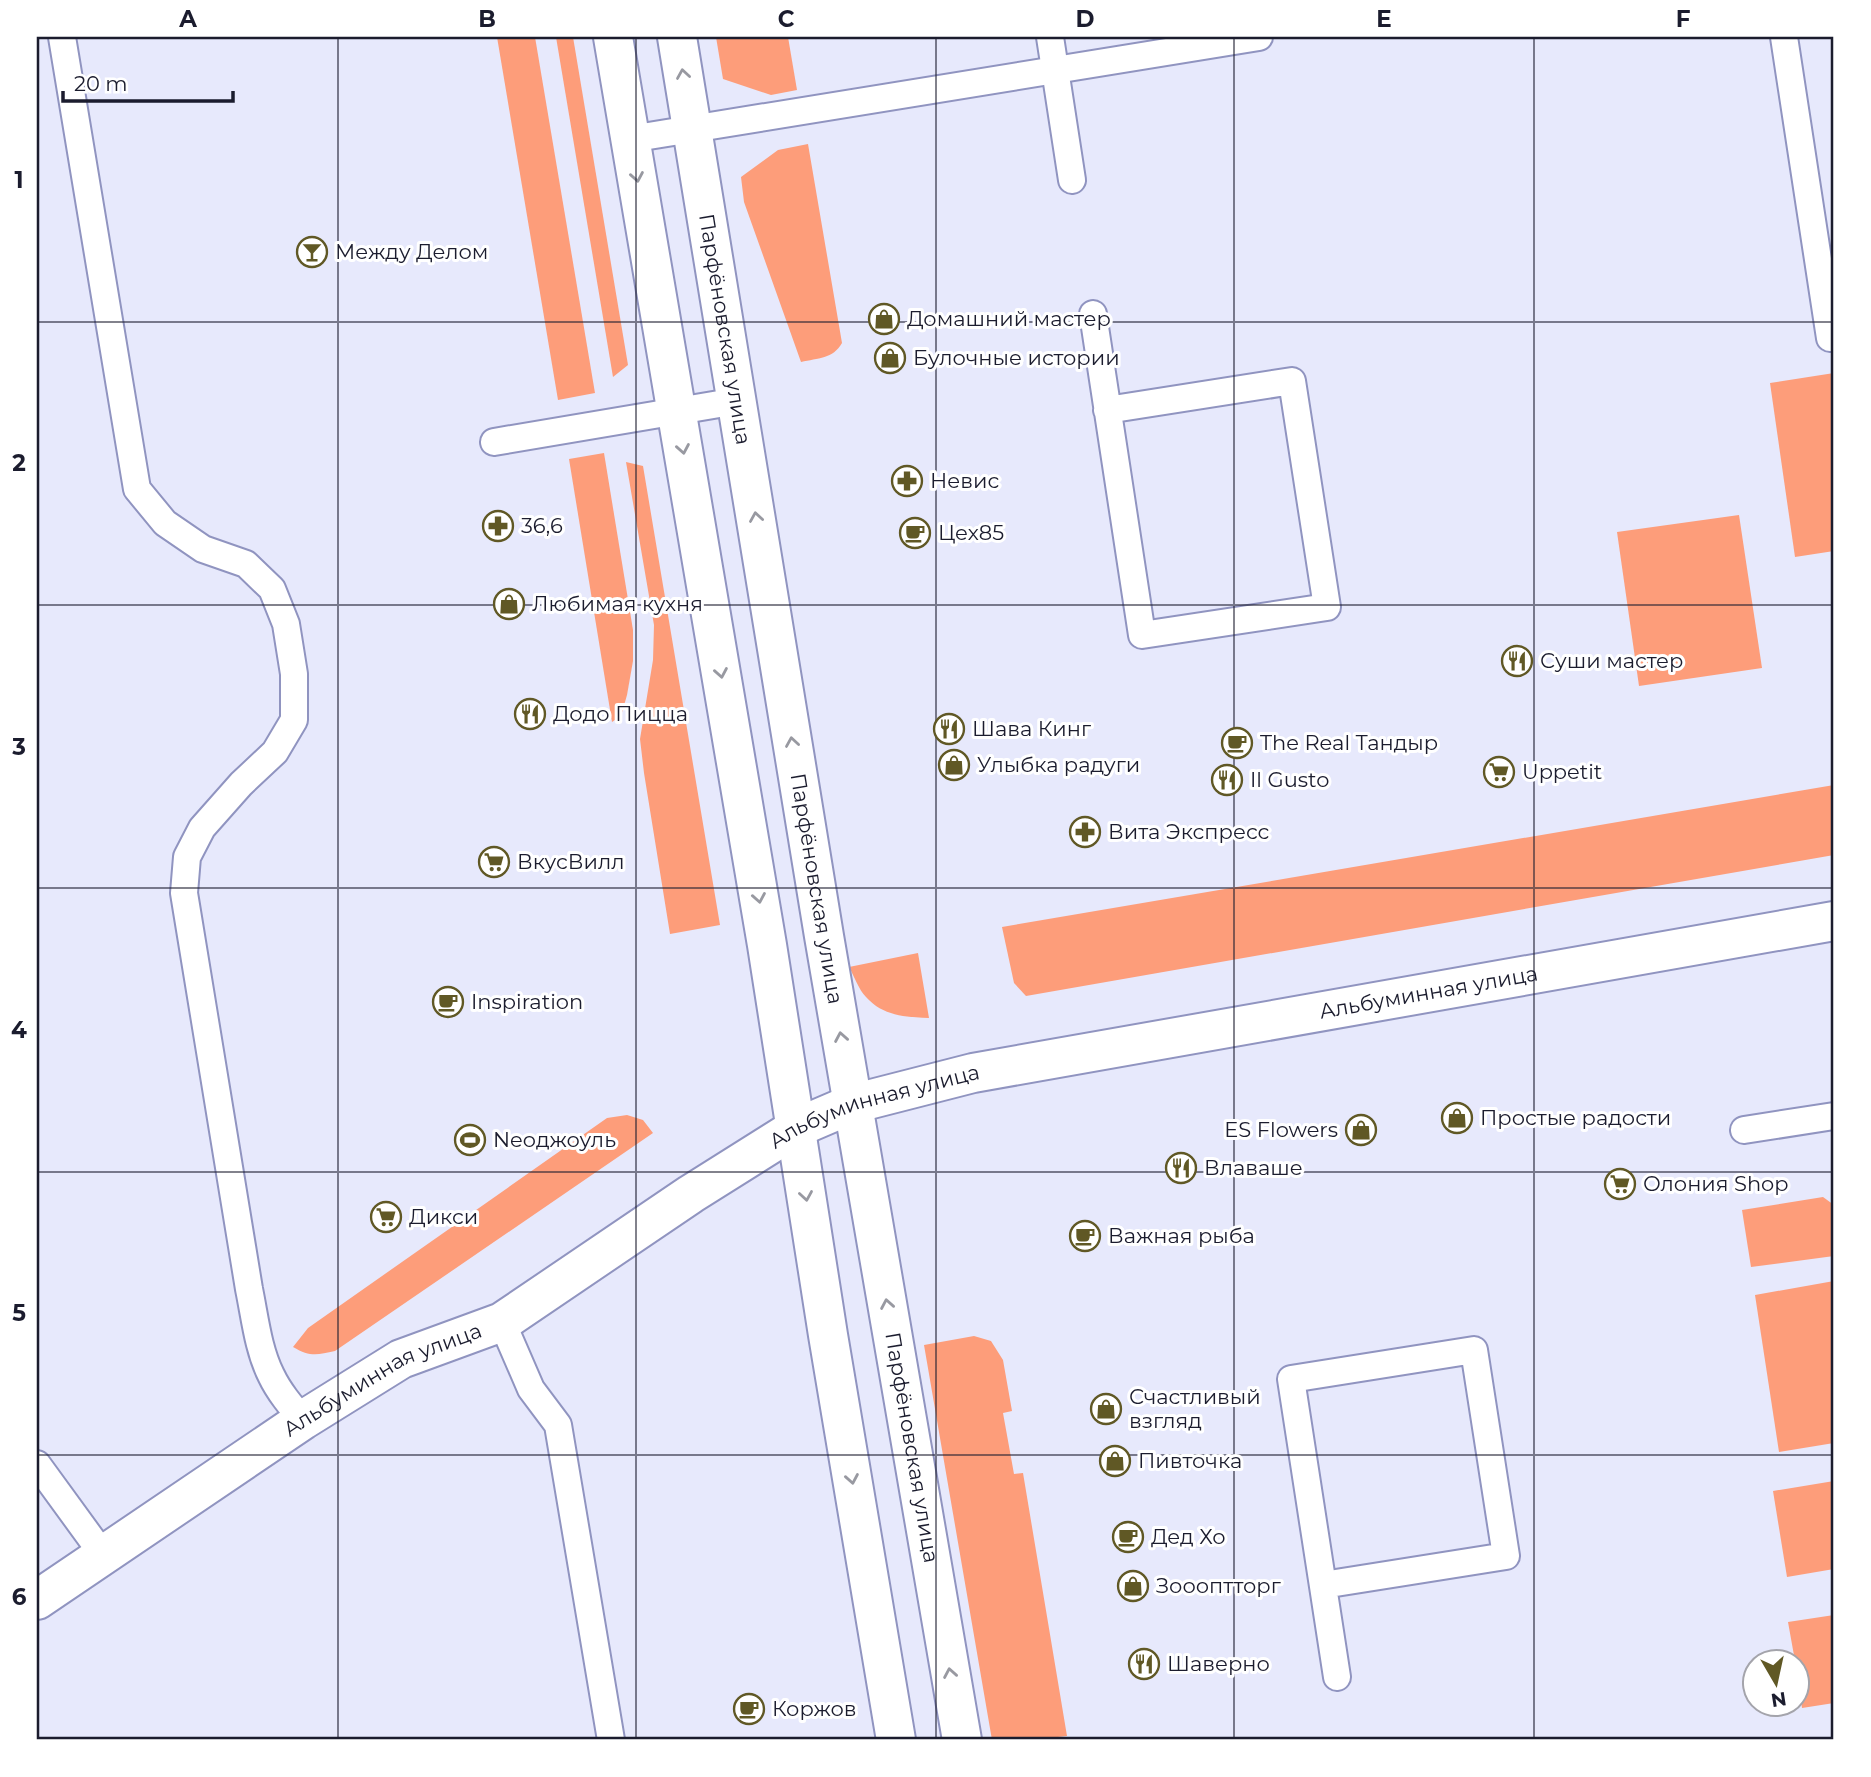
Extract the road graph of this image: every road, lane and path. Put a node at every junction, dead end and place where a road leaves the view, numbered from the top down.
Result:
1 (62, 37) edge
2 (613, 37) edge
3 (677, 37) edge
4 (1049, 37) edge
5 (1259, 37) edge
6 (1784, 37) edge
7 (1055, 70) junction
8 (692, 128) junction
9 (630, 139) junction
10 (1072, 180) dead end
11 (1093, 314) dead end
12 (1834, 337) edge
13 (737, 401) junction
14 (1107, 410) junction
15 (676, 412) junction
16 (494, 442) dead end
17 (1834, 921) edge
18 (852, 1104) junction
19 (1834, 1116) edge
20 (796, 1128) junction
21 (1744, 1130) dead end
22 (502, 1322) junction
23 (303, 1420) junction
24 (37, 1464) edge
25 (104, 1556) junction
26 (1323, 1585) junction
27 (37, 1601) edge
28 (1337, 1677) dead end
29 (611, 1740) edge
30 (896, 1740) edge
31 (962, 1740) edge

1 - 23 lane
2 - 9 street
8 -> 3 street, Парфёновская улица
4 - 7 lane
5 - 7 lane
6 - 12 lane
7 - 8 lane
7 - 10 lane
8 - 9 lane
8 - 13 street, Парфёновская улица
9 -> 15 street
11 - 14 lane
13 - 15 lane
18 -> 13 street, Парфёновская улица
14 - 14 lane
15 - 16 lane
15 -> 20 street
17 - 18 street, Альбуминная улица
18 - 20 street, Альбуминная улица
31 -> 18 street, Парфёновская улица
19 - 21 lane
20 - 22 street, Альбуминная улица
20 -> 30 street
22 - 23 street, Альбуминная улица
22 - 29 lane
23 - 25 street, Альбуминная улица
24 - 25 lane
25 - 27 street, Альбуминная улица
26 - 26 lane
26 - 28 lane

